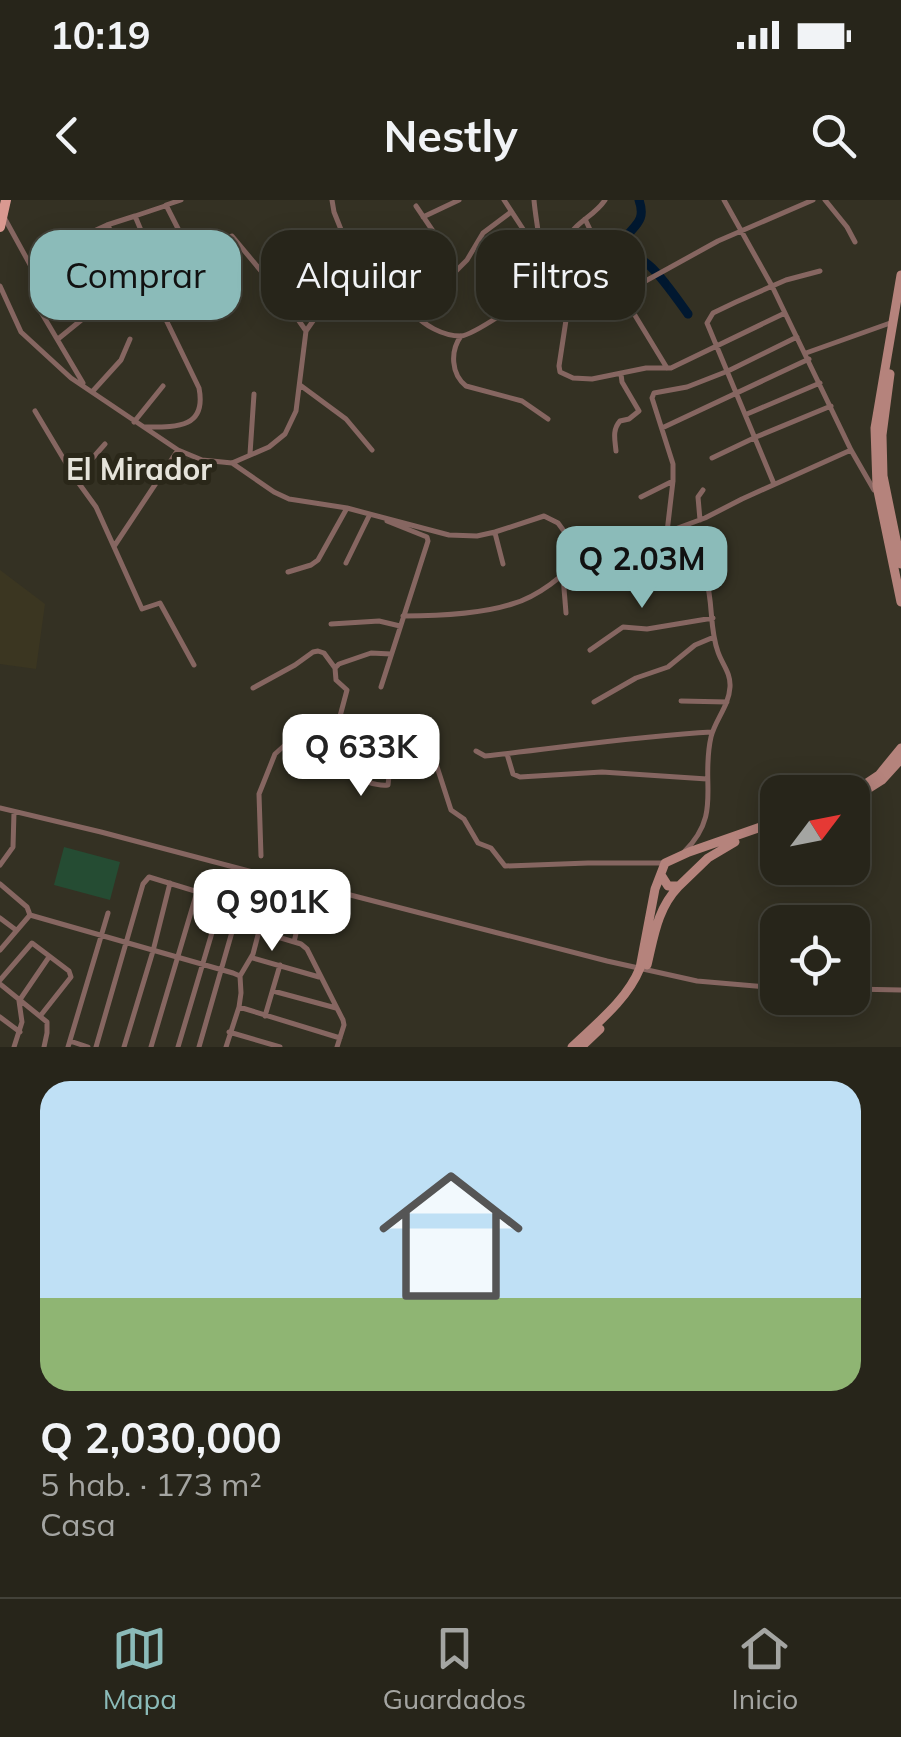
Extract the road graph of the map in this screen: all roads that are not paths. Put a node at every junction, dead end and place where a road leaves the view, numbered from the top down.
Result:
1 (4, 200) edge
2 (181, 200) edge
3 (332, 200) edge
4 (459, 200) edge
5 (504, 200) edge
6 (534, 200) edge
7 (605, 200) edge
8 (724, 200) edge
9 (813, 200) edge
10 (825, 200) edge
11 (166, 205) junction
12 (416, 206) dead end
13 (512, 212) junction
14 (1, 216) edge
15 (135, 216) junction
16 (423, 217) junction
17 (586, 219) junction
18 (107, 225) junction
19 (110, 230) edge
20 (141, 230) edge
21 (179, 230) edge
22 (341, 230) edge
23 (432, 230) edge
24 (526, 230) edge
25 (535, 230) edge
26 (572, 230) edge
27 (591, 230) edge
28 (740, 231) junction
29 (855, 242) dead end
30 (241, 249) edge
31 (29, 261) joint
32 (820, 271) dead end
33 (456, 272) edge
34 (901, 274) edge
35 (645, 280) edge
36 (0, 286) edge
37 (772, 286) junction
38 (901, 303) edge
39 (785, 313) junction
40 (46, 320) edge
41 (81, 320) edge
42 (166, 320) edge
43 (314, 320) edge
44 (421, 320) edge
45 (492, 320) edge
46 (566, 320) edge
47 (638, 320) edge
48 (893, 322) junction
49 (306, 331) junction
50 (461, 336) junction
51 (797, 337) junction
52 (58, 339) junction
53 (130, 339) dead end
54 (716, 346) junction
55 (807, 356) junction
56 (667, 368) junction
57 (728, 371) junction
58 (621, 374) junction
59 (820, 383) junction
60 (300, 385) junction
61 (85, 386) junction
62 (163, 386) dead end
63 (737, 391) junction
64 (92, 392) junction
65 (254, 394) dead end
66 (831, 406) junction
67 (35, 411) dead end
68 (747, 414) junction
69 (548, 419) dead end
70 (134, 422) junction
71 (144, 427) junction
72 (661, 428) junction
73 (756, 437) junction
74 (105, 444) dead end
75 (178, 450) junction
76 (372, 450) dead end
77 (851, 450) junction
78 (616, 452) dead end
79 (250, 454) junction
80 (712, 458) dead end
81 (232, 463) junction
82 (75, 478) junction
83 (673, 482) junction
84 (774, 485) junction
85 (703, 490) dead end
86 (641, 497) dead end
87 (880, 502) junction
88 (348, 508) junction
89 (370, 515) junction
90 (380, 517) junction
91 (700, 520) junction
92 (495, 532) junction
93 (666, 532) junction
94 (657, 539) junction
95 (115, 545) junction
96 (585, 555) junction
97 (346, 563) dead end
98 (503, 564) dead end
99 (901, 564) edge
100 (288, 572) dead end
101 (563, 576) junction
102 (901, 602) edge
103 (566, 613) dead end
104 (403, 616) junction
105 (713, 618) junction
106 (331, 624) dead end
107 (400, 626) junction
108 (714, 637) junction
109 (590, 650) dead end
110 (391, 654) junction
111 (194, 666) dead end
112 (335, 668) junction
113 (380, 687) dead end
114 (252, 688) dead end
115 (681, 701) dead end
116 (594, 702) dead end
117 (727, 702) junction
118 (337, 724) junction
119 (712, 732) junction
120 (429, 742) dead end
121 (901, 748) edge
122 (476, 751) dead end
123 (507, 754) junction
124 (901, 758) edge
125 (390, 767) dead end
126 (707, 779) junction
127 (870, 781) edge
128 (870, 786) edge
129 (0, 808) edge
130 (14, 812) junction
131 (760, 830) edge
132 (760, 832) edge
133 (260, 856) dead end
134 (674, 859) junction
135 (0, 865) edge
136 (661, 875) junction
137 (687, 877) junction
138 (170, 883) junction
139 (0, 884) edge
140 (679, 886) junction
141 (196, 892) junction
142 (222, 899) junction
143 (240, 904) junction
144 (108, 913) dead end
145 (30, 914) junction
146 (0, 918) edge
147 (300, 920) dead end
148 (16, 930) junction
149 (260, 932) junction
150 (101, 936) junction
151 (126, 942) junction
152 (294, 942) junction
153 (0, 950) edge
154 (153, 951) junction
155 (176, 956) junction
156 (49, 957) junction
157 (252, 958) junction
158 (201, 964) junction
159 (280, 964) junction
160 (643, 969) junction
161 (222, 970) junction
162 (240, 976) junction
163 (322, 978) junction
164 (0, 982) edge
165 (760, 986) edge
166 (870, 989) edge
167 (901, 990) edge
168 (274, 991) junction
169 (19, 1000) junction
170 (238, 1007) junction
171 (338, 1010) junction
172 (41, 1015) junction
173 (265, 1016) junction
174 (0, 1017) edge
175 (20, 1032) junction
176 (229, 1032) junction
177 (340, 1038) junction
178 (69, 1044) edge
179 (14, 1047) edge
180 (44, 1047) edge
181 (88, 1047) edge
182 (96, 1047) edge
183 (124, 1047) edge
184 (152, 1047) edge
185 (178, 1047) edge
186 (200, 1047) edge
187 (226, 1047) edge
188 (280, 1047) edge
189 (337, 1047) edge
190 (572, 1047) edge
191 (581, 1047) edge

1 - 14 main road
2 - 11 street
3 - 22 street
4 - 16 street
5 - 13 street
6 - 25 street
7 - 17 street
8 - 28 street
9 - 28 street
10 - 29 street
11 - 15 street
11 - 21 street
12 - 16 street
13 - 24 street
13 - 33 street
14 - 31 street
15 - 18 street
15 - 20 street
16 - 23 street
17 - 26 street
17 - 27 street
18 - 19 street
18 - 31 street
28 - 35 street
28 - 37 street
30 - 49 street
32 - 37 street
34 - 48 main road
36 - 61 street
37 - 39 street
37 - 54 street
38 - 99 main road
39 - 51 street
39 - 54 street
40 - 52 street
41 - 52 street
42 - 71 street
43 - 49 street
44 - 50 street
45 - 50 street
46 - 58 street
47 - 56 street
48 - 55 street
48 - 87 main road
49 - 60 street
50 - 69 street
51 - 55 street
51 - 57 street
52 - 61 street
53 - 64 street
54 - 56 street
54 - 57 street
55 - 59 street
55 - 63 street
56 - 58 street
57 - 63 street
57 - 72 street
58 - 78 street
59 - 66 street
59 - 68 street
60 - 76 street
60 - 79 street
61 - 64 street
62 - 70 street
63 - 68 street
63 - 72 street
64 - 70 street
65 - 79 street
66 - 73 street
66 - 77 street
67 - 82 street
68 - 73 street
70 - 71 street
71 - 75 street
72 - 83 street
73 - 80 street
73 - 84 street
74 - 82 street
75 - 81 street
75 - 95 street
77 - 84 street
77 - 87 street
79 - 81 street
81 - 88 street
82 - 95 street
83 - 86 street
83 - 93 street
84 - 91 street
85 - 91 street
87 - 102 main road
88 - 89 street
88 - 100 street
89 - 90 street
89 - 97 street
90 - 92 street
90 - 104 street
91 - 93 street
92 - 96 street
92 - 98 street
93 - 94 street
94 - 96 street
94 - 105 street
95 - 111 street
96 - 101 street
101 - 103 street
101 - 104 street
104 - 107 street
105 - 108 street
105 - 109 street
106 - 107 street
107 - 110 street
108 - 116 street
108 - 117 street
110 - 112 street
110 - 113 street
112 - 114 street
112 - 118 street
115 - 117 street
117 - 119 street
118 - 125 street
118 - 133 street
119 - 123 street
119 - 126 street
120 - 134 street
121 - 127 main road
122 - 123 street
123 - 126 street
124 - 128 main road
126 - 134 street
129 - 130 street
130 - 135 street
130 - 160 street
131 - 134 main road
132 - 137 main road
134 - 136 main road
134 - 137 main road
136 - 140 main road
136 - 160 main road
137 - 140 main road
138 - 141 street
138 - 151 street
138 - 154 street
139 - 145 street
140 - 160 main road
141 - 142 street
141 - 155 street
142 - 143 street
142 - 158 street
143 - 149 street
143 - 161 street
144 - 150 street
145 - 148 street
145 - 150 street
146 - 148 street
147 - 152 street
148 - 153 street
149 - 152 street
149 - 157 street
150 - 151 street
150 - 178 street
151 - 154 street
151 - 182 street
152 - 163 street
154 - 155 street
154 - 183 street
155 - 158 street
155 - 184 street
156 - 164 street
156 - 169 street
156 - 172 street
157 - 159 street
157 - 162 street
158 - 161 street
158 - 185 street
159 - 163 street
159 - 168 street
160 - 165 street
160 - 190 main road
160 - 191 main road
161 - 162 street
161 - 186 street
162 - 170 street
163 - 171 street
164 - 169 street
166 - 167 street
168 - 171 street
168 - 173 street
169 - 172 street
169 - 175 street
170 - 173 street
170 - 176 street
171 - 177 street
172 - 180 street
173 - 177 street
174 - 175 street
175 - 179 street
176 - 187 street
176 - 188 street
177 - 189 street
178 - 181 street

